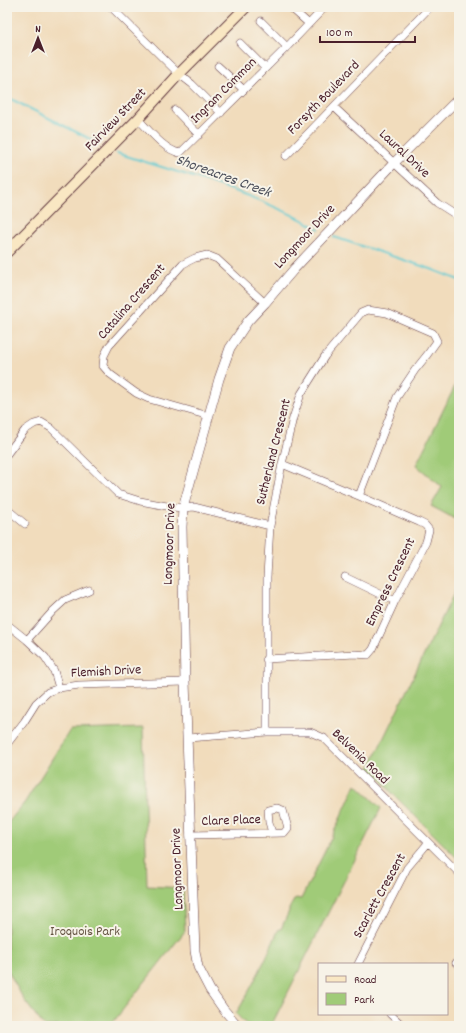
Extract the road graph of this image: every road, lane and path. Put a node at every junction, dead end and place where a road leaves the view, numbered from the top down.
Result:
1 (111, 7) edge
2 (246, 7) edge
3 (290, 7) edge
4 (325, 7) edge
5 (430, 7) edge
6 (261, 21) dead end
7 (308, 23) junction
8 (240, 43) dead end
9 (287, 47) junction
10 (218, 66) dead end
11 (265, 68) junction
12 (179, 74) junction
13 (244, 90) junction
14 (459, 98) edge
15 (334, 107) junction
16 (175, 110) dead end
17 (221, 113) junction
18 (138, 119) junction
19 (199, 135) junction
20 (286, 156) dead end
21 (394, 163) junction
22 (459, 217) edge
23 (7, 252) edge
24 (265, 303) junction
25 (209, 416) junction
26 (7, 454) edge
27 (282, 464) junction
28 (359, 496) junction
29 (183, 508) junction
30 (7, 509) edge
31 (25, 524) dead end
32 (270, 526) junction
33 (345, 577) dead end
34 (89, 590) dead end
35 (395, 601) junction
36 (7, 624) edge
37 (28, 640) junction
38 (266, 659) junction
39 (185, 682) junction
40 (59, 688) junction
41 (267, 732) junction
42 (188, 738) junction
43 (8, 741) edge
44 (272, 833) dead end
45 (190, 836) junction
46 (428, 843) junction
47 (459, 873) edge
48 (359, 963) edge
49 (391, 1015) edge
50 (238, 1026) edge
51 (403, 1026) edge

1 - 12 street
2 - 12 main road, Fairview Street
3 - 7 street
4 - 7 street, Ingram Common
5 - 15 street, Forsyth Boulevard
6 - 9 street
7 - 9 street, Ingram Common
8 - 11 street
9 - 11 street, Ingram Common
10 - 13 street
11 - 13 street, Ingram Common
12 - 17 street
12 - 18 main road, Fairview Street
13 - 17 street, Ingram Common
14 - 21 street, Longmoor Drive
15 - 20 street, Forsyth Boulevard
15 - 21 street, Laural Drive
16 - 19 street
17 - 19 street, Ingram Common
18 - 19 street, Ingram Common
18 - 23 main road, Fairview Street
21 - 22 street, Laural Drive
21 - 24 street, Longmoor Drive
24 - 25 street, Longmoor Drive
24 - 25 street, Catalina Crescent
25 - 29 street, Longmoor Drive
26 - 29 street
27 - 28 street, Empress Crescent
27 - 28 street, Sutherland Crescent
27 - 32 street, Sutherland Crescent
28 - 35 street, Empress Crescent
29 - 32 street
29 - 39 street, Longmoor Drive
30 - 31 street
32 - 38 street, Sutherland Crescent
33 - 35 street
34 - 37 street
35 - 38 street, Empress Crescent
36 - 37 street
37 - 40 street
38 - 41 street, Sutherland Crescent
39 - 40 street, Flemish Drive
39 - 42 street, Longmoor Drive
40 - 43 street, Flemish Drive
41 - 42 street, Belvenia Road
41 - 46 street, Belvenia Road
42 - 45 street, Longmoor Drive
44 - 45 street, Clare Place
45 - 50 street, Longmoor Drive
46 - 47 street, Belvenia Road
46 - 48 street, Scarlett Crescent
49 - 51 street

